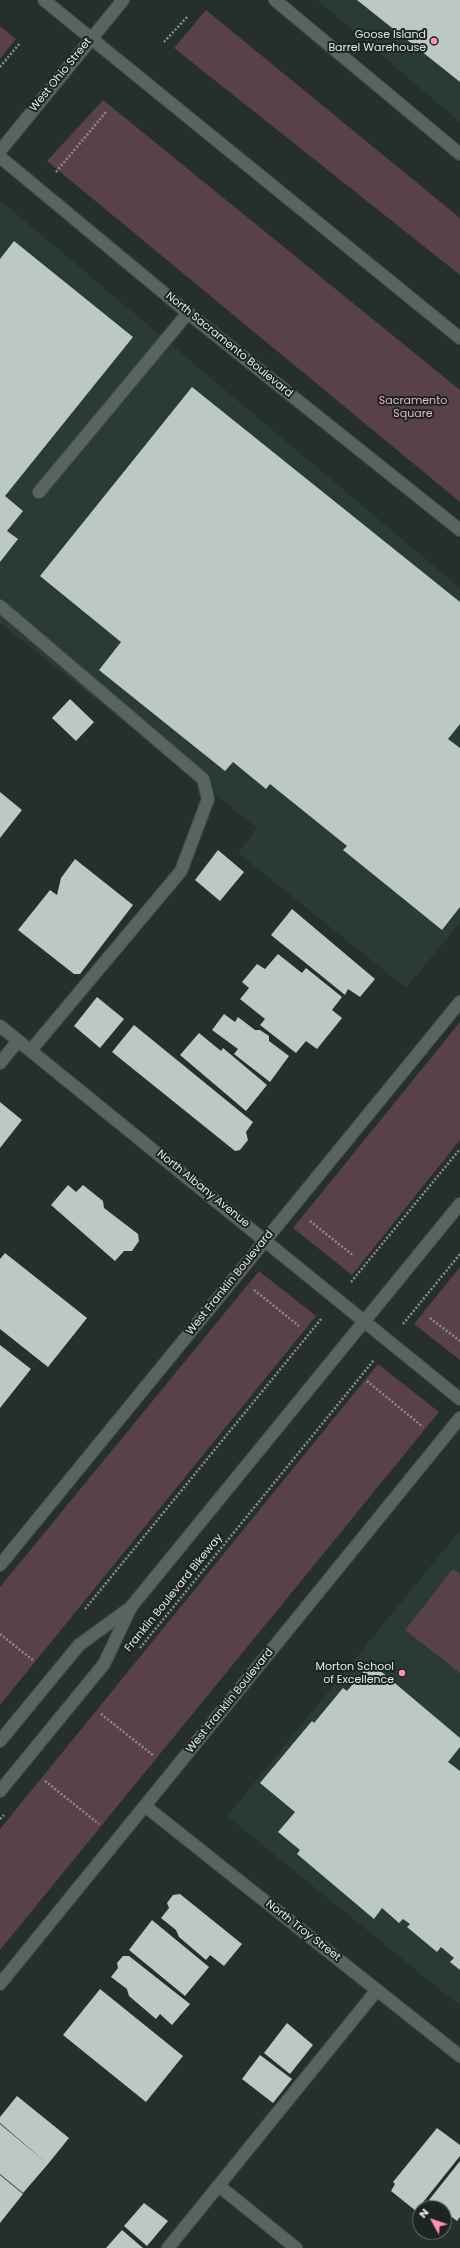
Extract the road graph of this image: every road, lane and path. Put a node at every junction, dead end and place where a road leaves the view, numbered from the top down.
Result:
1 (44, 0) edge
2 (123, 0) edge
3 (276, 0) edge
4 (188, 16) dead end
5 (92, 38) junction
6 (164, 42) dead end
7 (20, 44) dead end
8 (0, 67) edge
9 (106, 112) dead end
10 (0, 151) edge
11 (460, 154) edge
12 (0, 157) edge
13 (55, 172) dead end
14 (188, 313) junction
15 (460, 338) edge
16 (39, 492) dead end
17 (460, 530) edge
18 (0, 606) edge
19 (460, 1002) edge
20 (0, 1026) edge
21 (18, 1041) junction
22 (30, 1050) junction
23 (0, 1063) edge
24 (460, 1149) edge
25 (460, 1204) edge
26 (308, 1219) dead end
27 (266, 1240) junction
28 (460, 1254) edge
29 (354, 1256) dead end
30 (365, 1265) dead end
31 (251, 1287) dead end
32 (417, 1307) dead end
33 (430, 1318) dead end
34 (365, 1322) junction
35 (299, 1326) dead end
36 (309, 1334) dead end
37 (460, 1342) edge
38 (361, 1376) dead end
39 (367, 1381) dead end
40 (460, 1400) edge
41 (460, 1418) edge
42 (423, 1427) dead end
43 (0, 1565) edge
44 (131, 1607) junction
45 (84, 1610) dead end
46 (0, 1634) edge
47 (137, 1651) dead end
48 (36, 1662) dead end
49 (101, 1714) dead end
50 (0, 1741) edge
51 (154, 1756) dead end
52 (45, 1781) dead end
53 (0, 1791) edge
54 (145, 1806) junction
55 (5, 1814) dead end
56 (0, 1819) edge
57 (99, 1824) dead end
58 (0, 1984) edge
59 (377, 1990) junction
60 (460, 2056) edge
61 (219, 2186) junction
62 (168, 2248) edge
63 (296, 2248) edge

1 - 5 street
2 - 5 street, West Ohio Street
3 - 11 street
4 - 6 path
5 - 10 street, West Ohio Street
5 - 15 street
7 - 8 path
9 - 13 path
12 - 14 street, North Sacramento Boulevard
14 - 16 street
14 - 17 street, North Sacramento Boulevard
18 - 22 street
19 - 27 street, West Franklin Boulevard
20 - 21 street, North Albany Avenue
21 - 22 street, North Albany Avenue
21 - 23 street
22 - 27 street, North Albany Avenue
24 - 30 path
25 - 34 street
26 - 29 path
27 - 34 street, North Albany Avenue
27 - 43 street, West Franklin Boulevard
28 - 32 path
31 - 35 path
33 - 37 path
34 - 40 street, North Albany Avenue
34 - 44 street
36 - 45 path
38 - 47 path, Franklin Boulevard Bikeway
39 - 42 path
41 - 54 street, West Franklin Boulevard
44 - 50 street
44 - 53 street
46 - 48 path
49 - 51 path
52 - 57 path
54 - 58 street, West Franklin Boulevard
54 - 59 street, North Troy Street
55 - 56 path
59 - 60 street, North Troy Street
59 - 61 street
61 - 62 street
61 - 63 street

